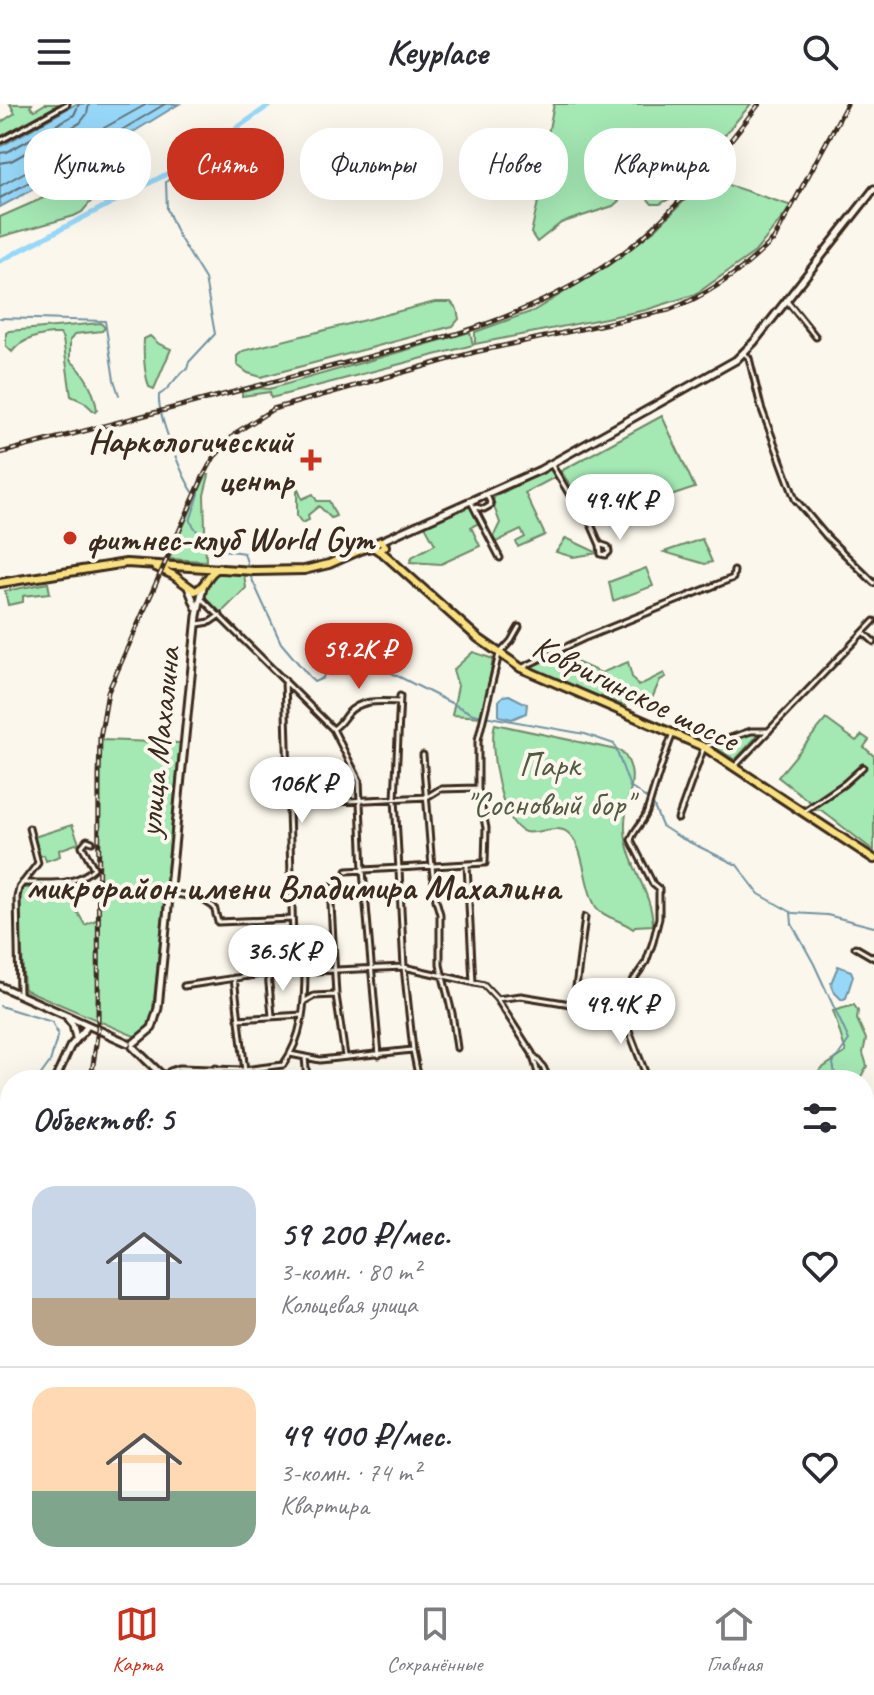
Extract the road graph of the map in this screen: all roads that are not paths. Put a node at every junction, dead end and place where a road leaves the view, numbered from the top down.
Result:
1 (67, 104) edge
2 (0, 141) edge
3 (874, 189) edge
4 (787, 301) junction
5 (816, 337) dead end
6 (744, 353) junction
7 (551, 464) junction
8 (487, 495) junction
9 (472, 505) junction
10 (600, 546) dead end
11 (380, 547) junction
12 (500, 558) dead end
13 (147, 563) junction
14 (193, 566) junction
15 (219, 568) junction
16 (734, 571) dead end
17 (181, 580) junction
18 (0, 583) edge
19 (874, 583) edge
20 (204, 584) junction
21 (188, 587) junction
22 (201, 598) junction
23 (220, 615) junction
24 (197, 616) junction
25 (874, 621) edge
26 (196, 624) junction
27 (519, 627) dead end
28 (864, 633) junction
29 (874, 642) edge
30 (499, 654) junction
31 (521, 668) junction
32 (285, 680) junction
33 (400, 696) dead end
34 (398, 702) junction
35 (333, 729) junction
36 (769, 731) junction
37 (674, 733) junction
38 (704, 747) junction
39 (423, 755) dead end
40 (735, 767) junction
41 (863, 767) dead end
42 (478, 789) junction
43 (427, 797) junction
44 (360, 799) junction
45 (395, 799) junction
46 (288, 804) junction
47 (803, 813) junction
48 (678, 819) dead end
49 (29, 828) dead end
50 (92, 842) dead end
51 (874, 859) edge
52 (467, 865) junction
53 (432, 867) junction
54 (399, 870) junction
55 (347, 871) dead end
56 (363, 871) junction
57 (22, 883) junction
58 (330, 886) dead end
59 (170, 893) junction
60 (585, 917) dead end
61 (291, 919) junction
62 (855, 947) dead end
63 (874, 958) edge
64 (404, 967) junction
65 (370, 969) junction
66 (334, 970) junction
67 (294, 971) junction
68 (305, 971) junction
69 (268, 973) junction
70 (442, 976) junction
71 (234, 978) junction
72 (473, 983) junction
73 (0, 986) edge
74 (184, 986) dead end
75 (19, 994) junction
76 (336, 995) junction
77 (497, 999) junction
78 (305, 1001) junction
79 (618, 1002) junction
80 (574, 1003) junction
81 (65, 1015) junction
82 (303, 1015) junction
83 (272, 1016) junction
84 (238, 1019) junction
85 (82, 1028) junction
86 (132, 1044) junction
87 (457, 1048) dead end
88 (413, 1050) junction
89 (532, 1053) junction
90 (290, 1054) junction
91 (379, 1055) junction
92 (345, 1056) junction
93 (305, 1057) junction
94 (216, 1068) joint
95 (60, 1070) edge
96 (158, 1070) edge
97 (173, 1070) edge
98 (244, 1070) junction
99 (306, 1070) edge
100 (417, 1070) edge
101 (537, 1070) edge
102 (545, 1070) edge
103 (644, 1070) edge

1 - 2 street
3 - 4 main road
4 - 5 street
4 - 6 main road
6 - 7 main road
6 - 19 street
7 - 8 main road
7 - 10 street
8 - 9 main road
8 - 9 street
9 - 11 main road
9 - 12 street
11 - 15 main road
11 - 30 main road, Ковригинское шоссе
13 - 14 main road
13 - 17 main road
13 - 18 main road
14 - 15 main road
14 - 17 main road
14 - 20 main road
15 - 20 main road
16 - 31 street
17 - 21 main road
20 - 21 main road
20 - 22 main road, улица Махалина
21 - 24 main road
22 - 23 street
22 - 24 main road, улица Махалина
23 - 26 street
23 - 32 street
24 - 26 main road, улица Махалина
25 - 28 street
26 - 59 main road, улица Махалина
27 - 30 street
28 - 29 street
28 - 36 street
30 - 31 main road, Ковригинское шоссе
30 - 42 street
31 - 37 main road, Ковригинское шоссе
32 - 35 street
32 - 46 street
33 - 34 street
34 - 35 street
34 - 45 street
35 - 44 street
36 - 38 street
36 - 40 street
37 - 38 main road, Ковригинское шоссе
37 - 79 street
38 - 40 main road, Ковригинское шоссе
38 - 48 street
39 - 43 street
40 - 47 main road, Ковригинское шоссе
41 - 47 street
42 - 43 street
42 - 52 street
43 - 45 street
43 - 53 street
44 - 45 street
44 - 46 street
44 - 56 street
45 - 54 street
46 - 61 street
47 - 51 main road, Ковригинское шоссе
49 - 57 street
50 - 57 street
52 - 53 street
52 - 72 street
53 - 54 street
53 - 70 street
54 - 56 street
54 - 64 street
55 - 56 street
56 - 65 street
57 - 75 street
58 - 66 street
59 - 61 street
59 - 86 main road, улица Махалина
60 - 80 street
61 - 67 street
62 - 63 street
64 - 65 street
64 - 70 street
64 - 88 street
65 - 66 street
65 - 91 street
66 - 68 street
66 - 76 street
67 - 68 street
67 - 69 street
68 - 78 street
69 - 71 street
69 - 83 street
70 - 72 street
70 - 87 street
71 - 74 street
71 - 84 street
72 - 77 street
73 - 75 main road
75 - 81 main road
76 - 78 street
76 - 92 street
77 - 80 street
77 - 89 street
78 - 82 street
79 - 80 street
79 - 103 street
81 - 85 main road
81 - 85 main road
82 - 83 street
82 - 90 street
83 - 84 street
84 - 98 street
85 - 86 main road
85 - 95 main road
86 - 96 main road
88 - 91 street
88 - 100 street
89 - 101 street
89 - 102 street
90 - 93 street
90 - 98 street
91 - 92 street
92 - 93 street
93 - 99 street
94 - 97 street
94 - 98 street

